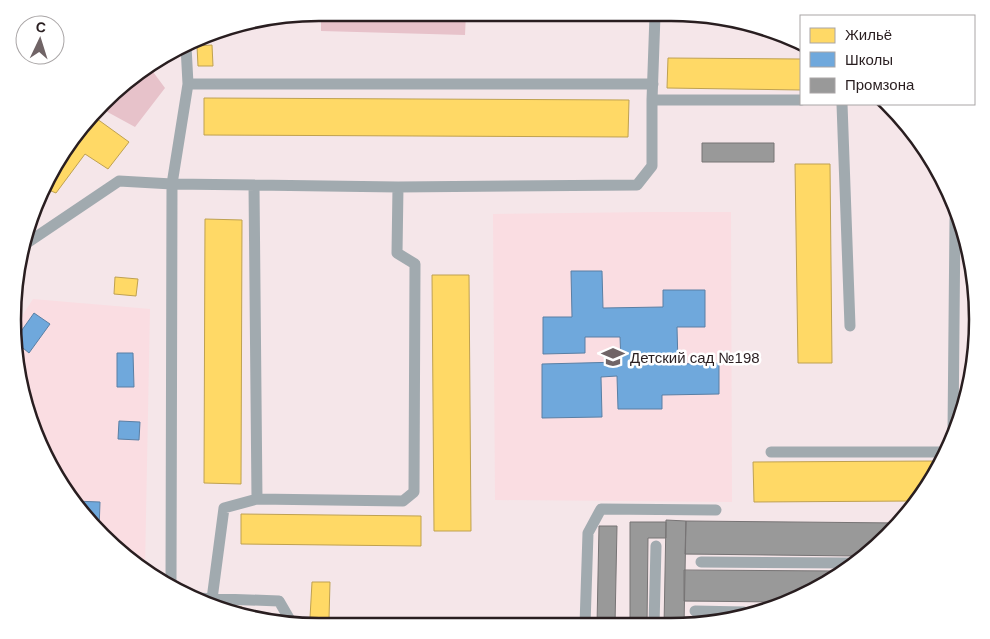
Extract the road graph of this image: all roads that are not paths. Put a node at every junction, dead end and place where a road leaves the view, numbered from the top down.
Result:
1 (655, 21) edge
2 (186, 53) edge
3 (188, 84) junction
4 (652, 84) junction
5 (652, 100) junction
6 (800, 100) edge
7 (842, 105) edge
8 (172, 184) junction
9 (254, 185) junction
10 (398, 187) junction
11 (955, 230) edge
12 (32, 238) edge
13 (850, 326) dead end
14 (953, 415) edge
15 (771, 452) dead end
16 (938, 452) edge
17 (257, 499) junction
18 (716, 510) dead end
19 (656, 546) dead end
20 (701, 562) dead end
21 (842, 563) edge
22 (171, 579) edge
23 (212, 598) edge
24 (216, 599) edge
25 (695, 611) dead end
26 (730, 612) edge
27 (287, 616) edge
28 (585, 618) edge
29 (654, 618) edge

1 - 4 lane
2 - 3 lane
3 - 4 lane
3 - 8 lane
4 - 5 lane
5 - 6 lane
5 - 10 lane
7 - 13 lane
8 - 9 lane
8 - 12 lane
8 - 22 lane
9 - 10 lane
9 - 17 lane
10 - 17 lane
11 - 14 lane
15 - 16 lane
17 - 23 lane
18 - 28 lane
19 - 29 lane
20 - 21 lane
24 - 27 lane
25 - 26 lane

